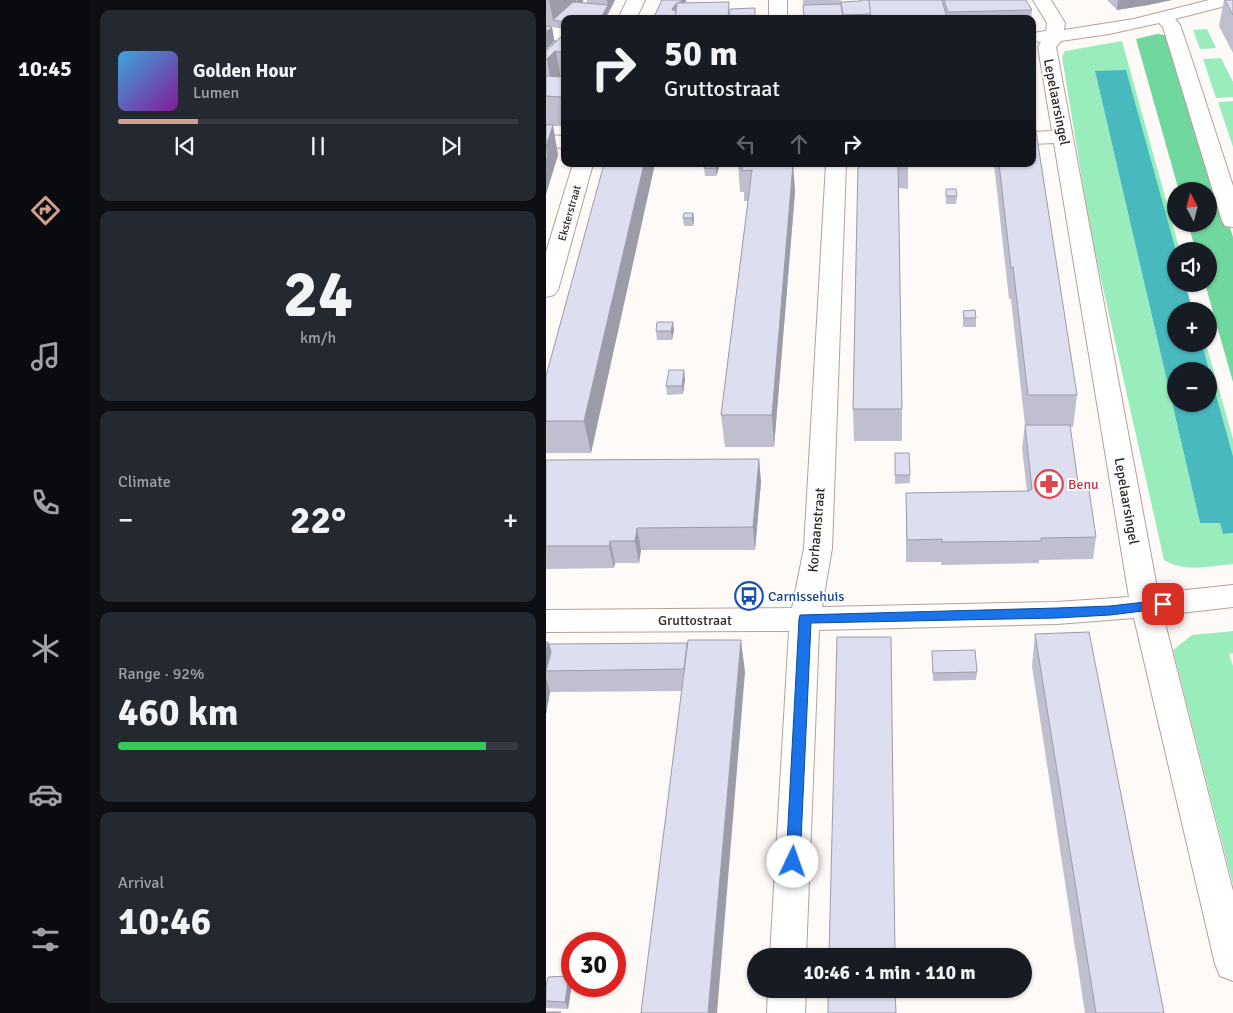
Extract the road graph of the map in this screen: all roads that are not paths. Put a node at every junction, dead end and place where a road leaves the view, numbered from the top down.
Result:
1 (636, 0) edge
2 (778, 0) edge
3 (1042, 0) edge
4 (1230, 0) edge
5 (629, 15) edge
6 (778, 15) edge
7 (1162, 17) junction
8 (1044, 37) edge
9 (1064, 137) junction
10 (1036, 138) edge
11 (546, 141) edge
12 (561, 142) edge
13 (582, 167) edge
14 (836, 167) edge
15 (1233, 221) edge
16 (550, 261) edge
17 (546, 290) edge
18 (1233, 596) edge
19 (1146, 606) junction
20 (805, 619) junction
21 (546, 621) edge
22 (788, 948) edge
23 (1233, 964) edge
24 (787, 998) edge
25 (786, 1013) edge

1 - 5 street
2 - 6 street
3 - 8 street
4 - 7 street
7 - 8 street
7 - 15 street
8 - 9 street, Lepelaarsingel
9 - 10 street
9 - 19 street, Lepelaarsingel
11 - 12 street
13 - 16 street, Eksterstraat
14 - 20 street, Korhaanstraat
16 - 17 street, Eksterstraat
18 - 19 street, Gruttostraat
19 - 20 street, Gruttostraat
19 - 23 street, Lepelaarsingel
20 - 21 street, Gruttostraat
20 - 22 street, Korhaanstraat
24 - 25 street

